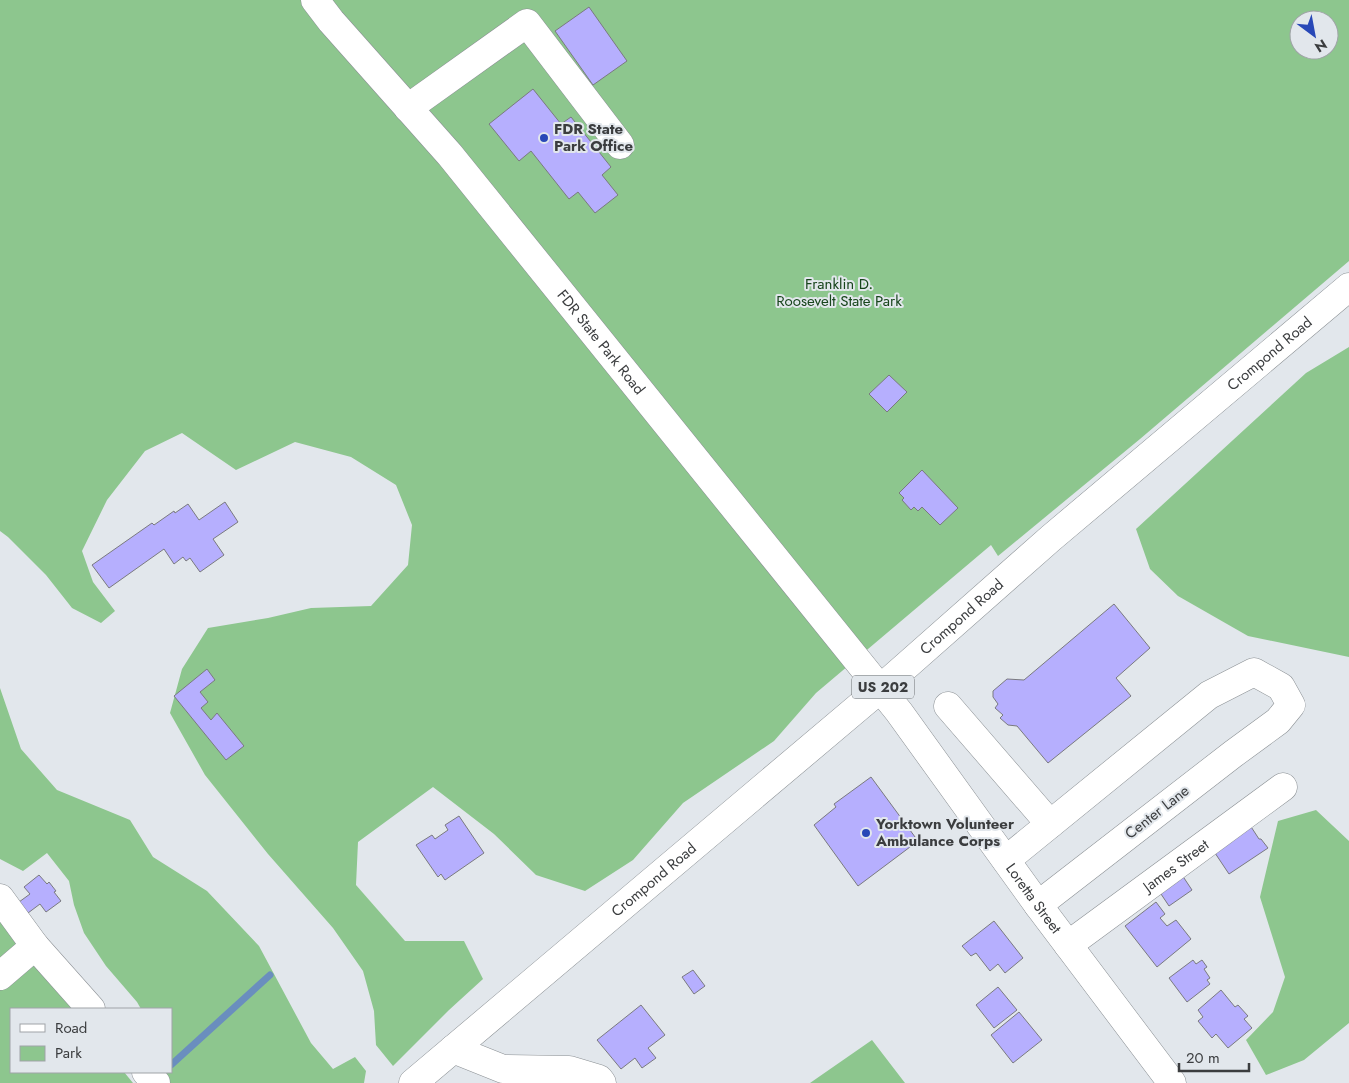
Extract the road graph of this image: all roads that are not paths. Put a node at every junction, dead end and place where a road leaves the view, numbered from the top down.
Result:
1 (315, 0) edge
2 (408, 108) junction
3 (620, 145) dead end
4 (1349, 287) edge
5 (880, 689) junction
6 (948, 706) dead end
7 (1283, 787) dead end
8 (1050, 824) junction
9 (1006, 860) junction
10 (0, 898) edge
11 (1038, 905) junction
12 (36, 946) junction
13 (1068, 946) junction
14 (0, 976) edge
15 (90, 1008) edge
16 (453, 1049) junction
17 (147, 1073) edge
18 (156, 1083) edge
19 (413, 1083) edge
20 (602, 1083) edge
21 (1172, 1083) edge

1 - 2 main road, FDR State Park Road
2 - 3 main road
2 - 5 main road, FDR State Park Road
4 - 5 main road, Crompond Road / US 202
5 - 9 main road, Loretta Street
5 - 16 main road, Crompond Road / US 202
6 - 8 main road
7 - 13 main road, James Street
8 - 9 main road
8 - 11 main road, Center Lane
9 - 11 main road, Loretta Street
10 - 12 main road
11 - 13 main road, Loretta Street
12 - 14 main road
12 - 15 main road
13 - 21 main road, Loretta Street
16 - 19 main road, Crompond Road / US 202
16 - 20 main road
17 - 18 main road

